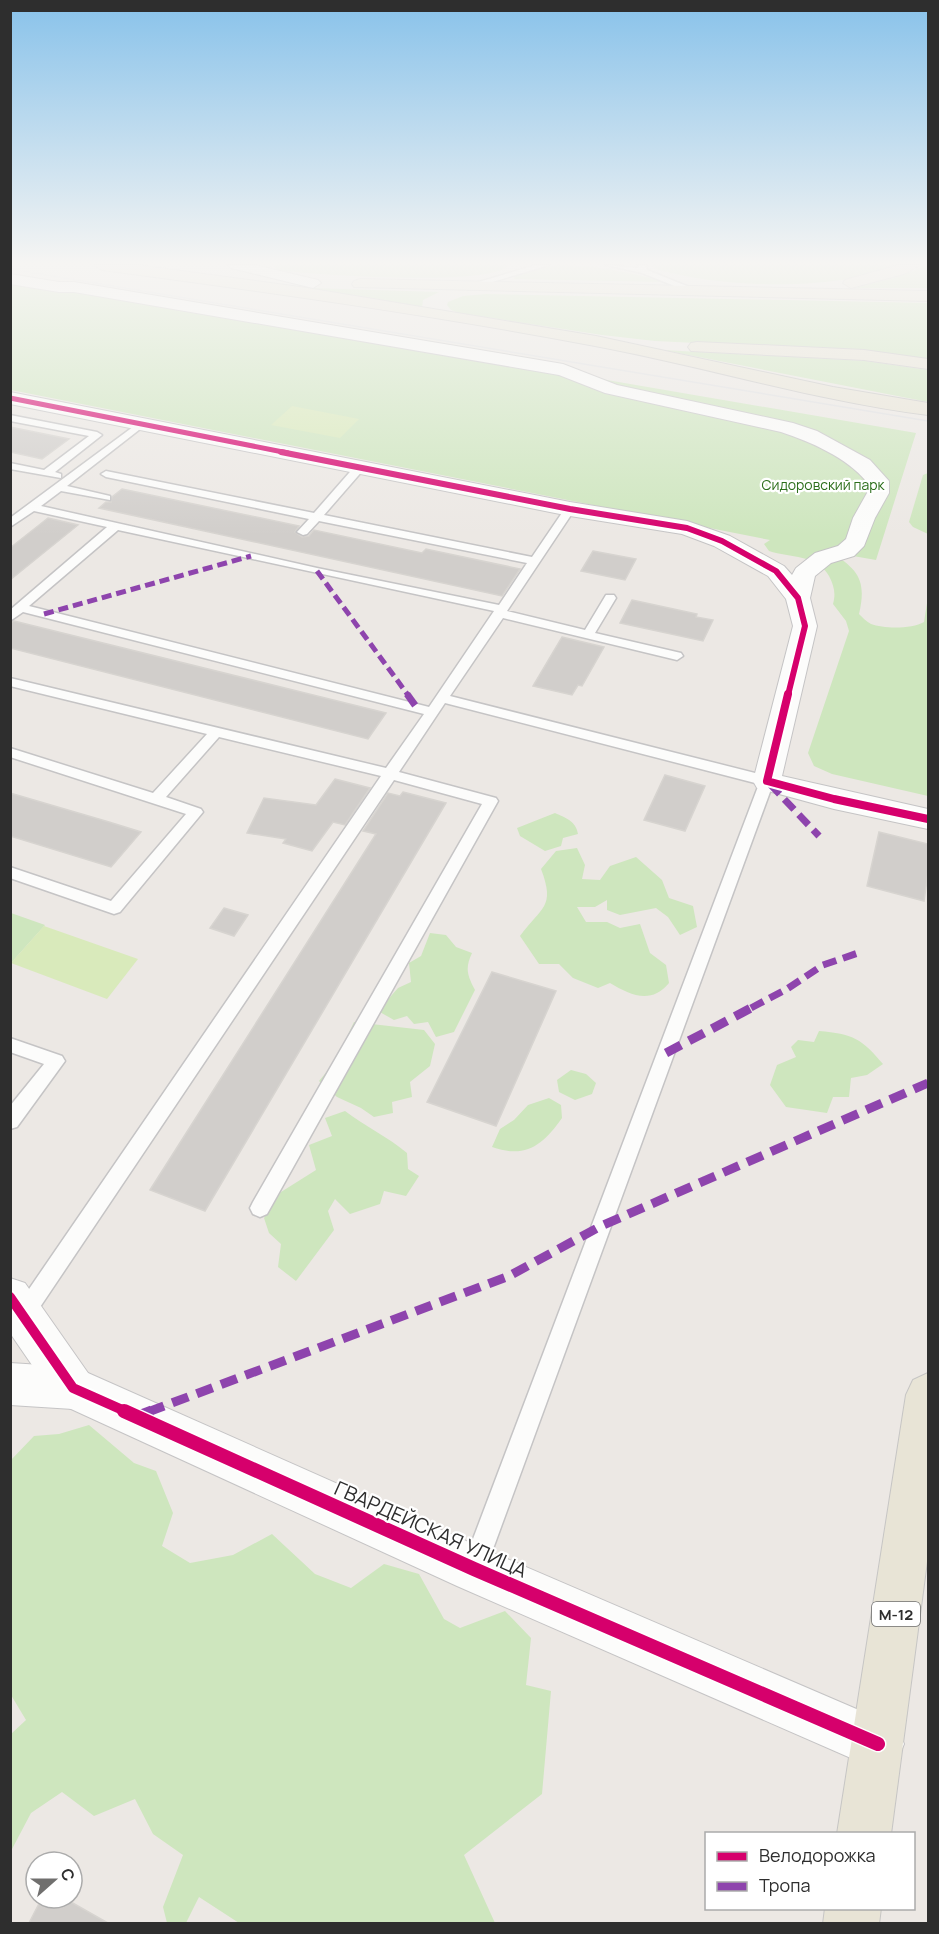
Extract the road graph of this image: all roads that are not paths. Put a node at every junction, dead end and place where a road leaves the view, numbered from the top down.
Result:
1 (476, 355) edge
2 (661, 355) edge
3 (866, 355) edge
4 (928, 364) edge
5 (10, 398) edge
6 (48, 405) junction
7 (928, 409) edge
8 (10, 418) edge
9 (26, 420) junction
10 (141, 424) junction
11 (10, 466) edge
12 (360, 467) junction
13 (46, 474) junction
14 (106, 474) dead end
15 (69, 479) junction
16 (59, 487) junction
17 (106, 498) dead end
18 (32, 507) junction
19 (570, 508) junction
20 (316, 517) junction
21 (10, 524) edge
22 (115, 526) junction
23 (303, 532) dead end
24 (287, 549) dead end
25 (741, 550) junction
26 (823, 558) junction
27 (274, 561) junction
28 (534, 561) junction
29 (610, 598) dead end
30 (798, 598) junction
31 (501, 611) junction
32 (16, 613) edge
33 (588, 635) junction
34 (677, 656) dead end
35 (10, 682) edge
36 (437, 705) junction
37 (216, 732) junction
38 (10, 752) edge
39 (390, 774) junction
40 (767, 781) junction
41 (156, 799) junction
42 (928, 819) edge
43 (10, 872) edge
44 (10, 1045) edge
45 (10, 1121) edge
46 (260, 1208) dead end
47 (15, 1315) edge
48 (10, 1384) edge
49 (74, 1388) junction
50 (928, 1395) edge
51 (474, 1569) junction
52 (878, 1744) junction
53 (864, 1832) edge

1 - 26 street
2 - 7 main road
3 - 4 main road
5 - 6 street
6 - 9 lane
6 - 10 street
8 - 9 lane
9 - 13 lane
10 - 12 street
10 - 15 lane
11 - 13 lane
12 - 19 street
12 - 20 lane
13 - 15 lane
14 - 20 lane
15 - 16 lane
16 - 17 lane
16 - 18 lane
18 - 21 lane
18 - 22 lane
19 - 25 street
19 - 28 lane
20 - 23 lane
20 - 28 lane
22 - 27 lane
22 - 32 lane
24 - 27 lane
25 - 26 street
25 - 30 street
26 - 30 street
27 - 31 lane
28 - 31 lane
29 - 33 lane
30 - 40 street
31 - 33 lane
31 - 36 lane
32 - 36 lane
33 - 34 lane
35 - 37 lane
36 - 39 lane
36 - 40 lane
37 - 39 lane
37 - 41 lane
38 - 41 lane
39 - 46 lane
39 - 47 lane
40 - 42 street
40 - 51 lane
41 - 43 lane
44 - 45 lane
47 - 49 street
48 - 49 street
49 - 51 street, ГВАРДЕЙСКАЯ УЛИЦА
50 - 52 main road, М-12
51 - 52 street, ГВАРДЕЙСКАЯ УЛИЦА
52 - 53 main road, М-12

